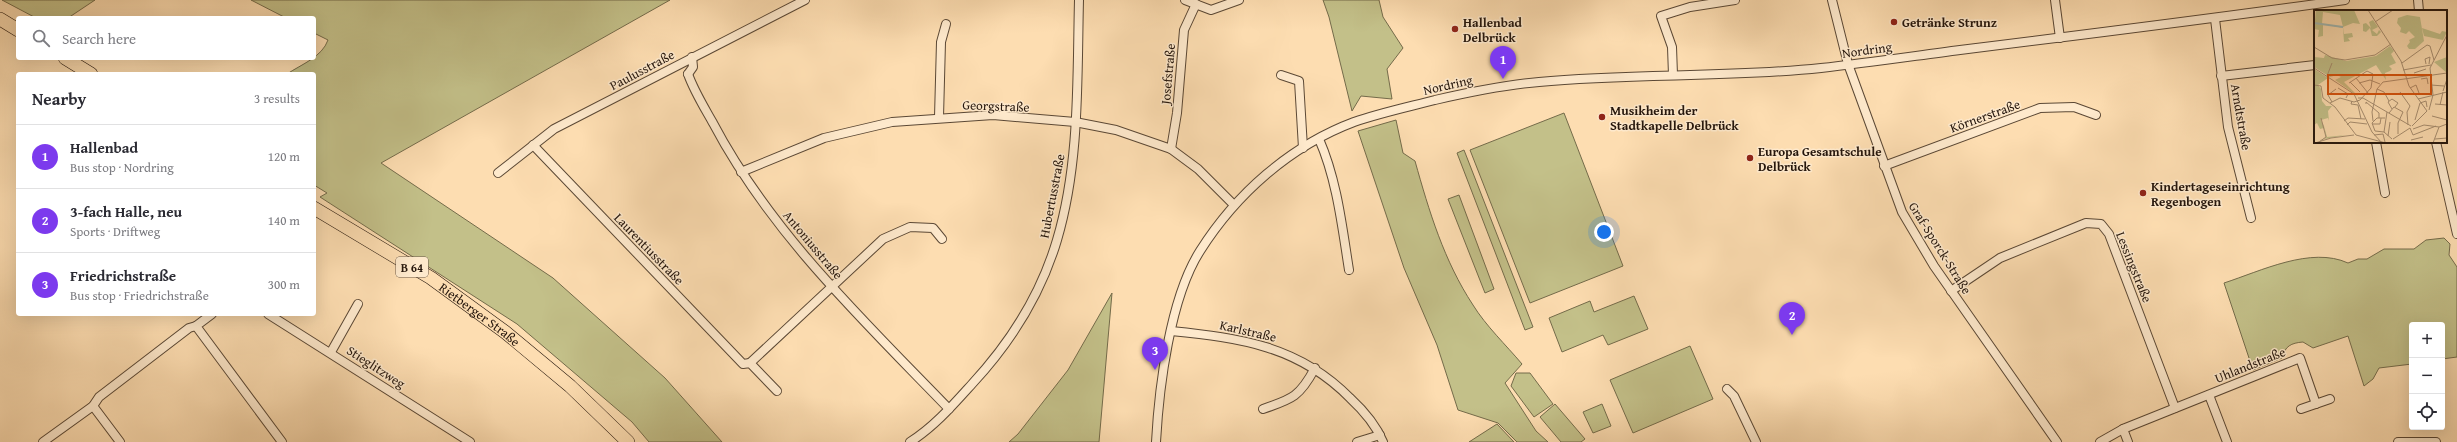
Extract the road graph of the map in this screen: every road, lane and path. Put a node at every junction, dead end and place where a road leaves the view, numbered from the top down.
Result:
1 (805, 0) edge
2 (1079, 0) edge
3 (1185, 0) edge
4 (1239, 0) edge
5 (1735, 0) edge
6 (1832, 0) edge
7 (2055, 0) edge
8 (2345, 0) edge
9 (2418, 0) edge
10 (1196, 4) junction
11 (2419, 10) edge
12 (0, 19) edge
13 (2215, 19) junction
14 (946, 24) dead end
15 (16, 29) edge
16 (2060, 38) junction
17 (692, 57) junction
18 (67, 60) edge
19 (1848, 64) junction
20 (2314, 65) edge
21 (676, 67) junction
22 (88, 72) edge
23 (688, 74) junction
24 (1281, 74) dead end
25 (1673, 75) junction
26 (2221, 76) junction
27 (2096, 115) dead end
28 (939, 118) junction
29 (1075, 122) junction
30 (1319, 139) junction
31 (2376, 143) edge
32 (2436, 143) edge
33 (533, 145) junction
34 (1303, 148) junction
35 (1171, 149) junction
36 (1884, 166) junction
37 (741, 172) junction
38 (498, 173) dead end
39 (2385, 194) dead end
40 (1234, 205) junction
41 (316, 209) edge
42 (2251, 218) dead end
43 (2457, 232) edge
44 (942, 239) dead end
45 (1349, 270) dead end
46 (831, 286) junction
47 (1951, 291) junction
48 (358, 304) dead end
49 (209, 316) edge
50 (271, 316) edge
51 (196, 326) junction
52 (1171, 331) junction
53 (331, 352) junction
54 (750, 363) junction
55 (1315, 368) junction
56 (1727, 389) dead end
57 (777, 391) dead end
58 (2209, 394) junction
59 (2330, 399) dead end
60 (2316, 404) junction
61 (93, 406) junction
62 (2175, 408) junction
63 (949, 409) junction
64 (1263, 409) dead end
65 (2301, 409) dead end
66 (2123, 429) junction
67 (1381, 438) edge
68 (43, 442) edge
69 (120, 442) edge
70 (282, 442) edge
71 (470, 442) edge
72 (628, 442) edge
73 (910, 442) edge
74 (1156, 442) edge
75 (1357, 442) edge
76 (1756, 442) edge
77 (2057, 442) edge
78 (2100, 442) edge
79 (2128, 442) edge
80 (2227, 442) edge
81 (2398, 442) edge
82 (2436, 442) edge

1 - 17 street, Paulusstraße
2 - 29 street, Hubertusstraße
3 - 10 street
4 - 10 street
5 - 25 street
6 - 19 street, Graf-Sporck-Straße
7 - 16 street
8 - 13 street, Nordring
9 - 11 street
10 - 35 street, Josefstraße
12 - 15 main road
13 - 16 street, Nordring
13 - 26 street, Arndtstraße
14 - 28 street
16 - 19 street, Nordring
17 - 21 street, Paulusstraße
17 - 23 street
18 - 22 main road
19 - 25 street, Nordring
19 - 36 street, Graf-Sporck-Straße
20 - 26 street
21 - 23 street
21 - 33 street, Paulusstraße
23 - 37 street, Antoniusstraße
24 - 34 street
25 - 30 street, Nordring
26 - 42 street, Arndtstraße
27 - 36 street, Körnerstraße
28 - 29 street, Georgstraße
28 - 37 street, Georgstraße
29 - 35 street, Georgstraße
29 - 63 street, Hubertusstraße
30 - 34 street
30 - 45 street
31 - 39 street
32 - 43 street
33 - 38 street, Paulusstraße
33 - 54 street, Laurentiusstraße
34 - 40 street
35 - 40 street, Georgstraße
36 - 47 street, Graf-Sporck-Straße
37 - 46 street, Antoniusstraße
40 - 52 street
41 - 72 main road, Rietberger Straße / B 64
44 - 46 street
46 - 54 street
46 - 63 street, Antoniusstraße
47 - 62 street, Lessingstraße
47 - 77 street, Graf-Sporck-Straße
48 - 53 street
49 - 51 street
50 - 53 street, Stieglitzweg
51 - 61 street
51 - 70 street
52 - 55 street, Karlstraße
52 - 74 street
53 - 71 street, Stieglitzweg
54 - 57 street, Laurentiusstraße
55 - 64 street
55 - 67 street, Karlstraße
56 - 76 street
58 - 60 street, Uhlandstraße
58 - 62 street, Uhlandstraße
58 - 80 street, Uhlandstraße
59 - 60 street
60 - 65 street
61 - 68 street
61 - 69 street
62 - 66 street, Uhlandstraße
63 - 73 street, Hubertusstraße
66 - 78 street, Uhlandstraße
66 - 79 street
67 - 75 street, Karlstraße
81 - 82 street

